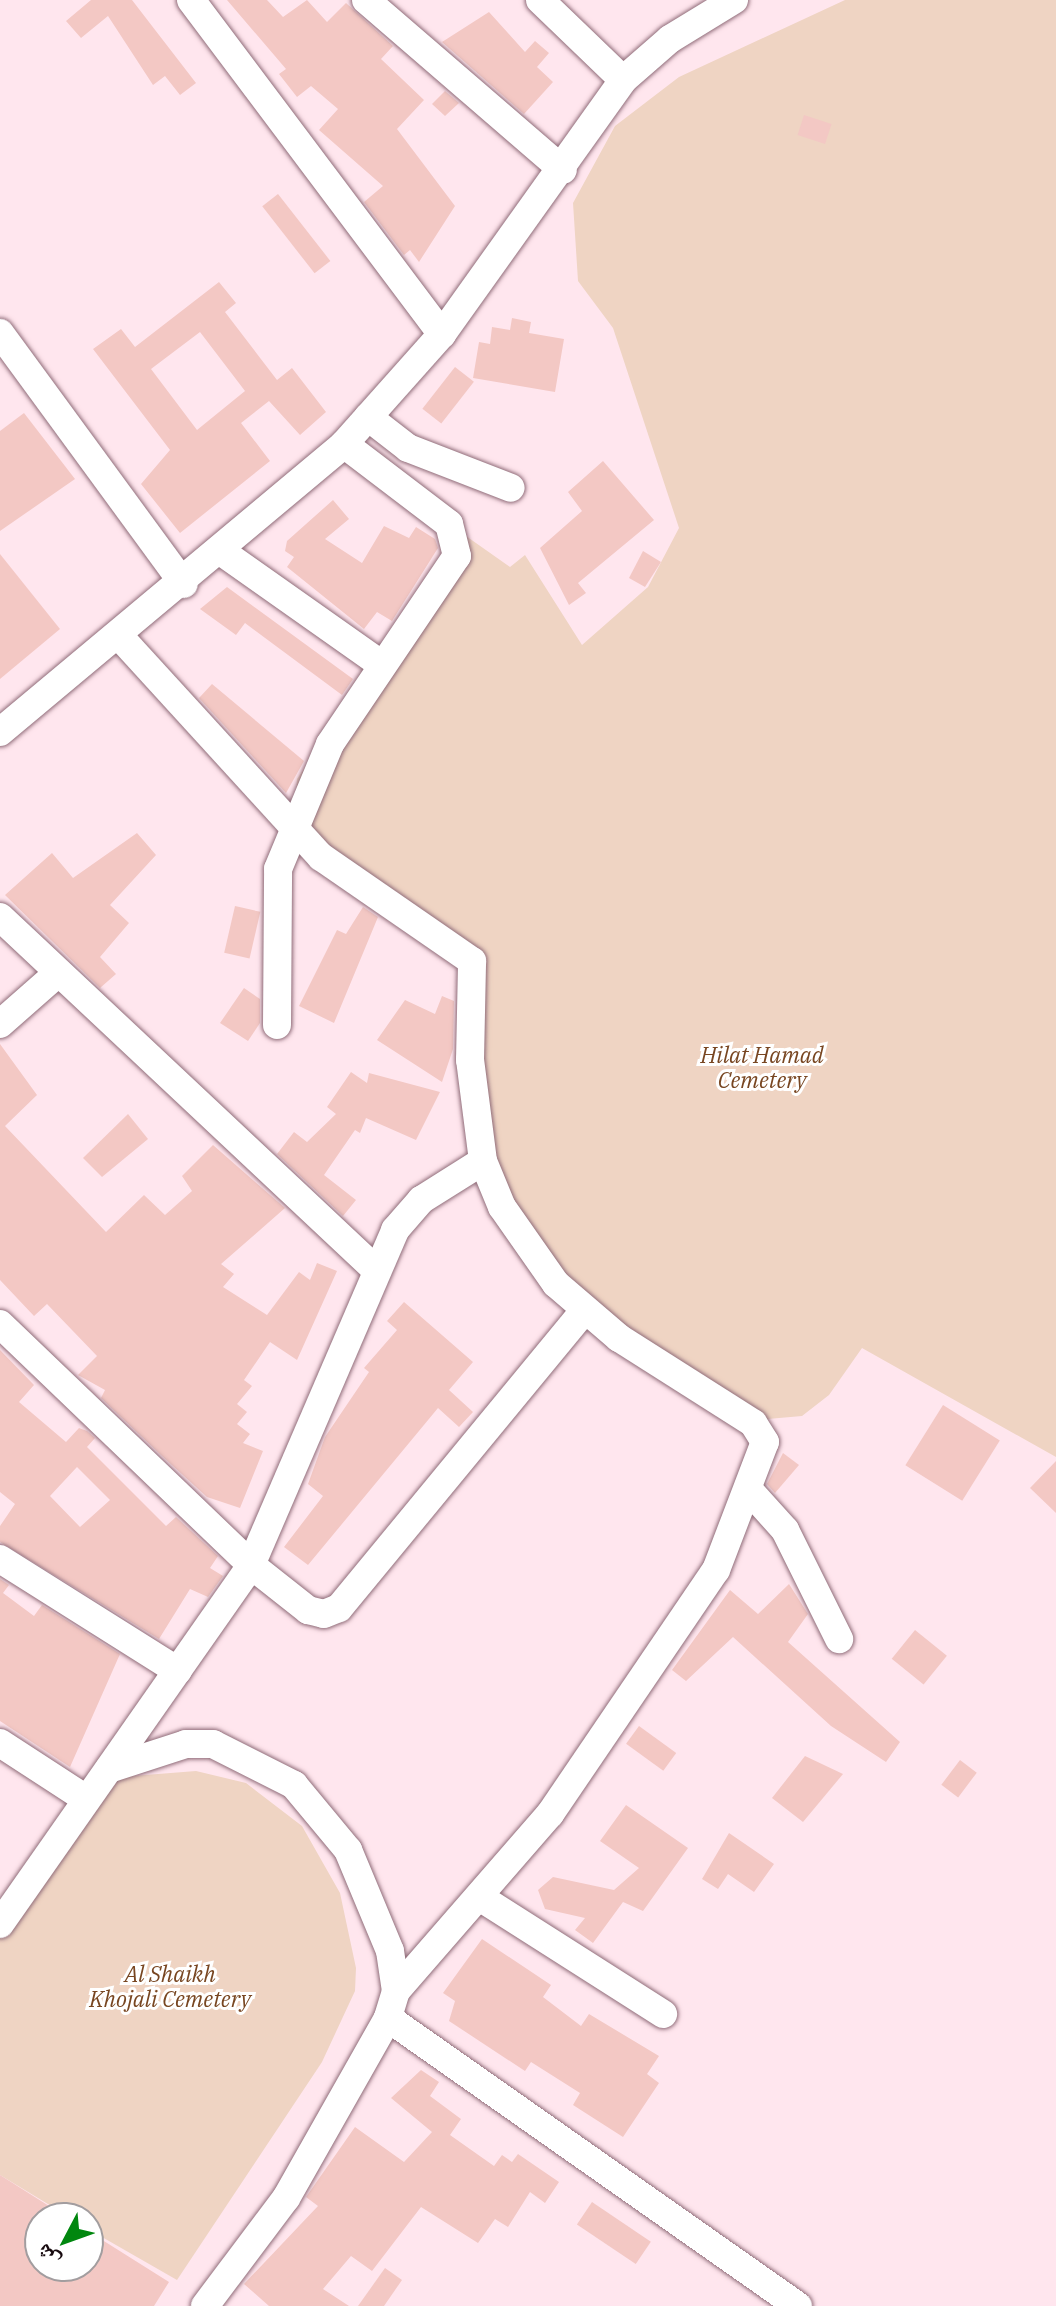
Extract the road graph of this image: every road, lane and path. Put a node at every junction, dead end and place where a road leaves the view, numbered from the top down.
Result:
1 (191, 0) edge
2 (366, 0) edge
3 (540, 0) edge
4 (734, 0) edge
5 (623, 80) junction
6 (563, 170) junction
7 (0, 333) edge
8 (442, 334) junction
9 (368, 417) junction
10 (344, 444) junction
11 (511, 488) dead end
12 (222, 552) junction
13 (184, 584) junction
14 (120, 637) junction
15 (382, 665) junction
16 (3, 724) edge
17 (294, 828) junction
18 (0, 917) edge
19 (57, 974) junction
20 (0, 1024) edge
21 (277, 1025) dead end
22 (483, 1161) junction
23 (373, 1267) junction
24 (584, 1311) junction
25 (0, 1324) edge
26 (749, 1490) junction
27 (0, 1559) edge
28 (251, 1565) junction
29 (839, 1639) dead end
30 (178, 1671) junction
31 (0, 1743) edge
32 (109, 1769) junction
33 (83, 1797) junction
34 (481, 1898) junction
35 (0, 1924) edge
36 (396, 1991) junction
37 (663, 2014) dead end
38 (388, 2018) junction
39 (205, 2306) edge
40 (798, 2306) edge

1 - 8 street
2 - 6 street
3 - 5 street
4 - 5 street
5 - 6 street
6 - 8 street
7 - 13 street
8 - 9 street
9 - 10 street
9 - 11 street
10 - 12 street
10 - 15 street
12 - 13 street
12 - 15 street
13 - 14 street
14 - 16 street
14 - 17 street
15 - 17 street
17 - 21 street
17 - 22 street
18 - 19 street
19 - 20 street
19 - 23 street
22 - 23 street
22 - 24 street
23 - 28 street
24 - 26 street
24 - 28 street
25 - 28 street
26 - 29 street
26 - 34 street
27 - 30 street
28 - 30 street
30 - 32 street
31 - 33 street
32 - 33 street
32 - 36 street
33 - 35 street
34 - 36 street
34 - 37 street
36 - 38 street
38 - 39 street
38 - 40 street

